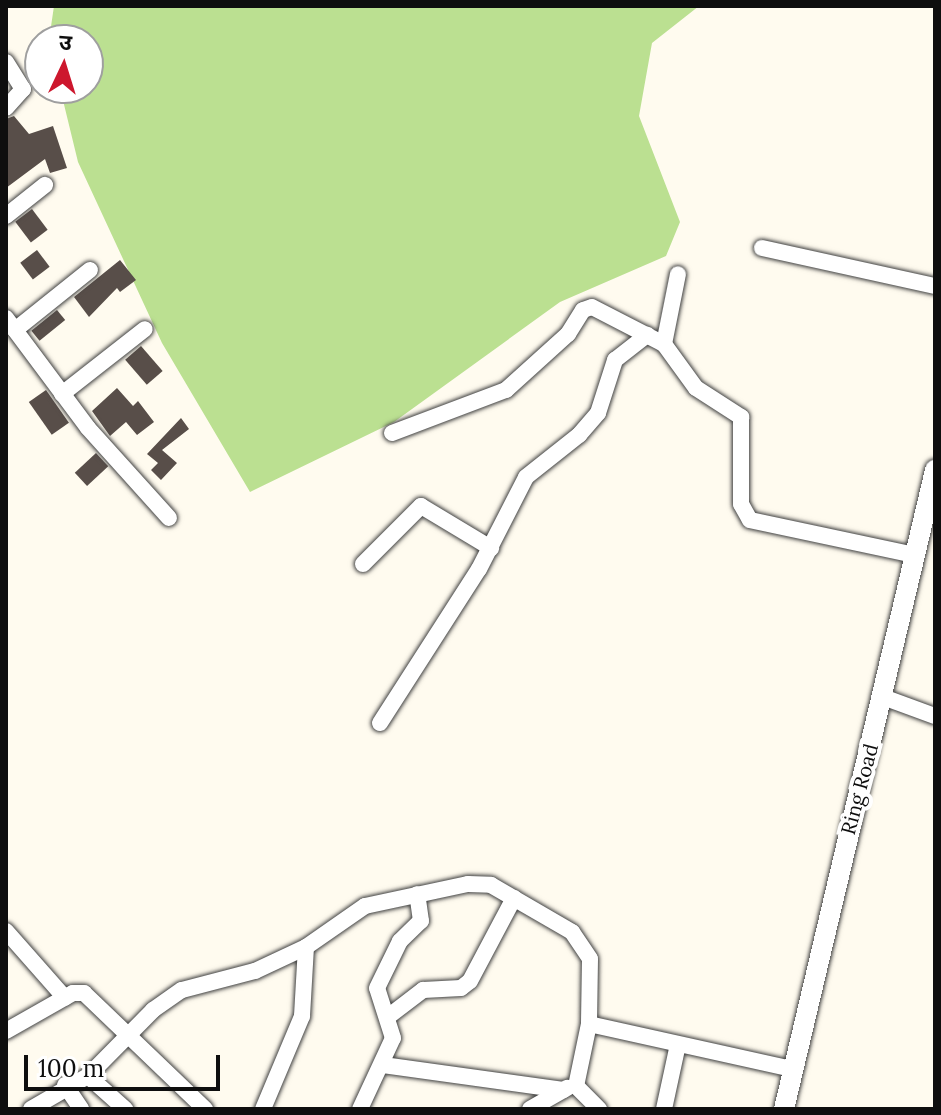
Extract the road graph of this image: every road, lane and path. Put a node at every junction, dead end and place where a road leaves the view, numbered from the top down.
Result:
1 (6, 62) edge
2 (6, 108) edge
3 (45, 185) dead end
4 (6, 216) edge
5 (762, 248) dead end
6 (90, 270) dead end
7 (678, 274) dead end
8 (935, 286) edge
9 (10, 324) edge
10 (145, 329) dead end
11 (647, 335) junction
12 (664, 344) junction
13 (62, 394) junction
14 (392, 433) dead end
15 (935, 470) edge
16 (930, 515) edge
17 (169, 518) dead end
18 (491, 548) junction
19 (914, 555) junction
20 (363, 564) dead end
21 (883, 697) junction
22 (935, 716) edge
23 (380, 723) dead end
24 (417, 894) junction
25 (514, 898) junction
26 (6, 931) edge
27 (306, 947) junction
28 (65, 998) junction
29 (389, 1016) junction
30 (589, 1024) junction
31 (6, 1031) edge
32 (131, 1035) junction
33 (678, 1044) junction
34 (383, 1065) junction
35 (792, 1069) junction
36 (88, 1076) junction
37 (65, 1085) junction
38 (570, 1088) junction
39 (31, 1109) edge
40 (81, 1109) edge
41 (125, 1109) edge
42 (205, 1109) edge
43 (263, 1109) edge
44 (360, 1109) edge
45 (530, 1109) edge
46 (599, 1109) edge
47 (664, 1109) edge
48 (784, 1109) edge

1 - 2 street
3 - 4 street
5 - 8 street
6 - 9 street
7 - 12 street
9 - 13 street
10 - 13 street
11 - 12 street
11 - 14 street
11 - 18 street
12 - 19 street
13 - 17 street
15 - 16 street, Ring Road
16 - 19 street, Ring Road
18 - 20 street
18 - 23 street
19 - 21 street, Ring Road
21 - 22 street
21 - 35 street, Ring Road
24 - 25 street
24 - 27 street
24 - 29 street
25 - 29 street
25 - 30 street
26 - 28 street
27 - 32 street
27 - 43 street
28 - 31 street
28 - 32 street
29 - 34 street
30 - 33 street
30 - 38 street
32 - 36 street
32 - 42 street
33 - 35 street
33 - 47 street
34 - 38 street
34 - 44 street
35 - 48 street, Ring Road
36 - 37 street
36 - 41 street
37 - 39 street
37 - 40 street
38 - 45 street
38 - 46 street

